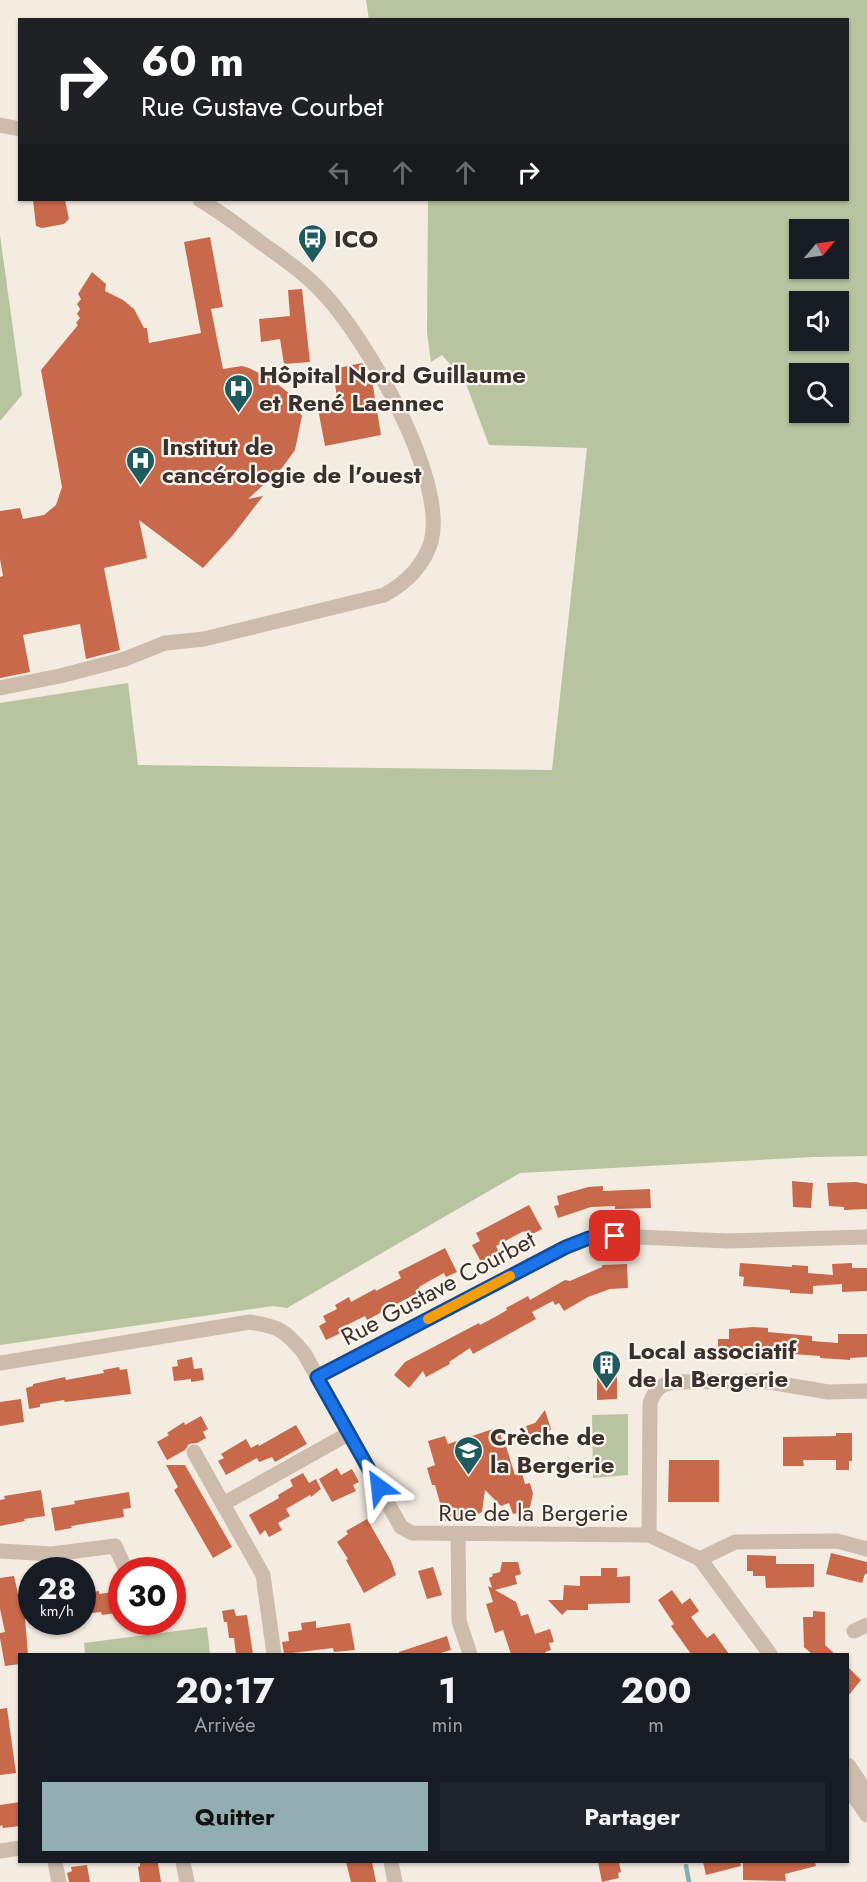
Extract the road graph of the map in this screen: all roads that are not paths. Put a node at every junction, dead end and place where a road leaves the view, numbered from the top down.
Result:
1 (0, 125) edge
2 (18, 129) edge
3 (202, 201) edge
4 (0, 688) edge
5 (867, 1237) edge
6 (0, 1363) edge
7 (317, 1377) junction
8 (867, 1391) edge
9 (348, 1434) junction
10 (194, 1452) dead end
11 (223, 1504) junction
12 (458, 1534) junction
13 (649, 1535) junction
14 (867, 1549) edge
15 (0, 1551) edge
16 (120, 1557) edge
17 (700, 1559) junction
18 (274, 1653) edge
19 (470, 1653) edge
20 (769, 1653) edge
21 (849, 1766) edge
22 (849, 1789) edge
23 (867, 1793) edge
24 (867, 1815) edge
25 (18, 1848) edge
26 (0, 1851) edge
27 (56, 1863) edge
28 (183, 1863) edge
29 (391, 1863) edge
30 (59, 1882) edge
31 (187, 1882) edge
32 (395, 1882) edge

1 - 2 street
3 - 4 street
5 - 7 street, Rue Gustave Courbet
6 - 7 street, Rue de la Bergerie
7 - 9 street, Rue de la Bergerie
8 - 13 street
9 - 11 street
9 - 12 street, Rue de la Bergerie
10 - 11 street
11 - 18 street
12 - 13 street, Rue de la Bergerie
12 - 19 street
13 - 17 street, Rue de la Bergerie
14 - 17 street
15 - 16 street
17 - 20 street, Rue de la Bergerie
21 - 23 street
22 - 24 street
25 - 26 street
27 - 30 street
28 - 31 street
29 - 32 street

